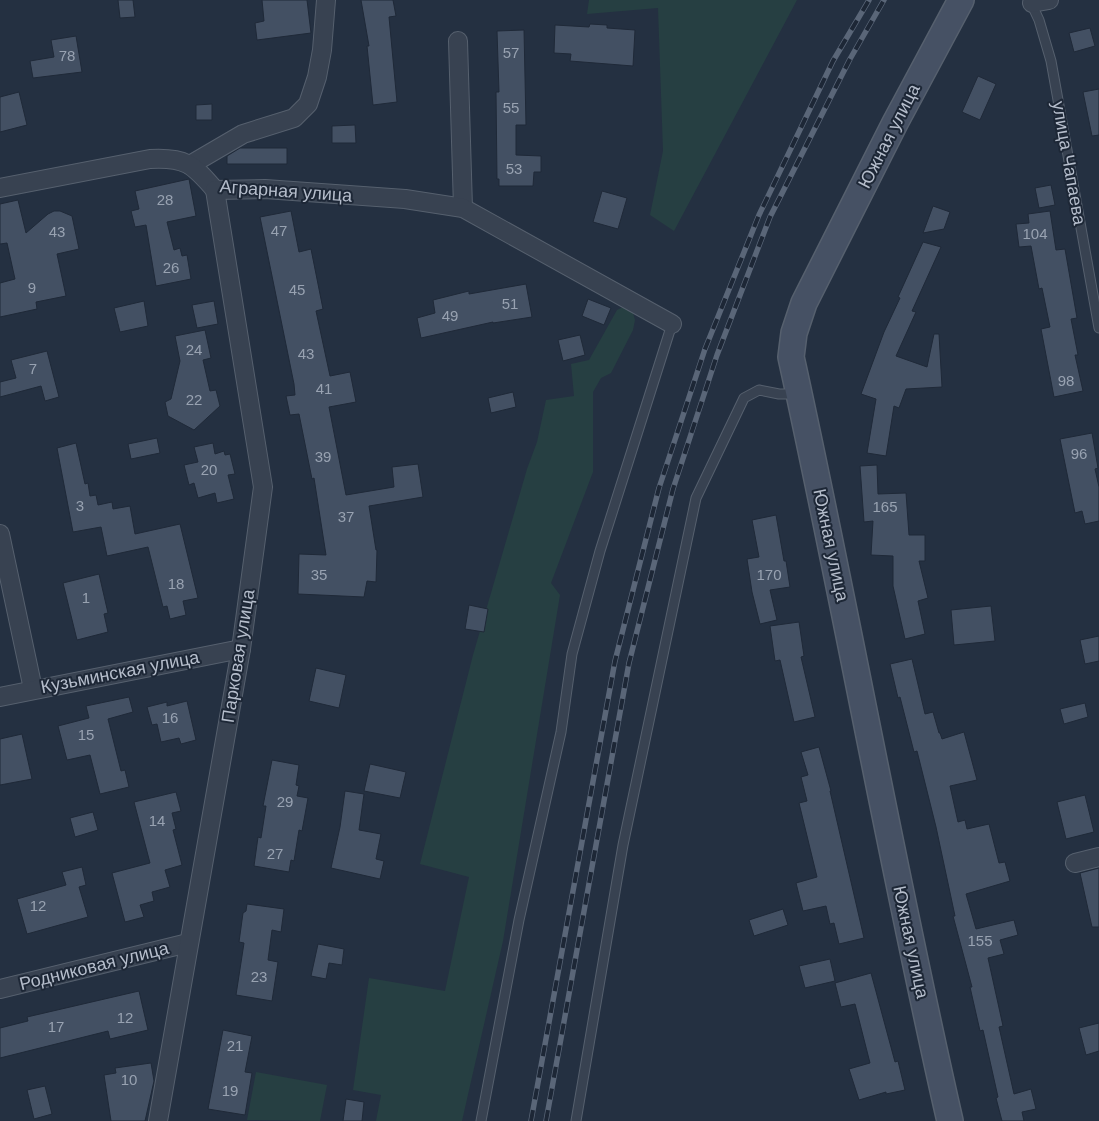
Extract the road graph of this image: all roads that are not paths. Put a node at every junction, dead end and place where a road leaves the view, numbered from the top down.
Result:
1 (326, 0) edge
2 (961, 0) edge
3 (1037, 1) edge
4 (458, 41) dead end
5 (190, 165) junction
6 (0, 188) edge
7 (215, 190) junction
8 (463, 208) junction
9 (672, 324) joint
10 (1099, 328) edge
11 (799, 394) junction
12 (0, 534) edge
13 (240, 649) junction
14 (34, 689) junction
15 (0, 697) edge
16 (1099, 857) edge
17 (1075, 863) dead end
18 (188, 943) junction
19 (0, 989) edge
20 (158, 1121) edge
21 (481, 1121) edge
22 (576, 1121) edge
23 (950, 1121) edge

1 - 5 street
2 - 11 street, Южная улица
3 - 10 lane, улица Чапаева
4 - 8 street
5 - 6 street, Аграрная улица
5 - 7 street, Аграрная улица
7 - 8 street, Аграрная улица
7 - 13 street, Парковая улица
8 - 9 street, Аграрная улица
9 - 21 lane
11 - 22 lane
11 - 23 street, Южная улица
12 - 14 street
13 - 14 street, Кузьминская улица
13 - 18 street, Парковая улица
14 - 15 street, Кузьминская улица
16 - 17 street
18 - 19 street, Родниковая улица
18 - 20 street, Парковая улица

